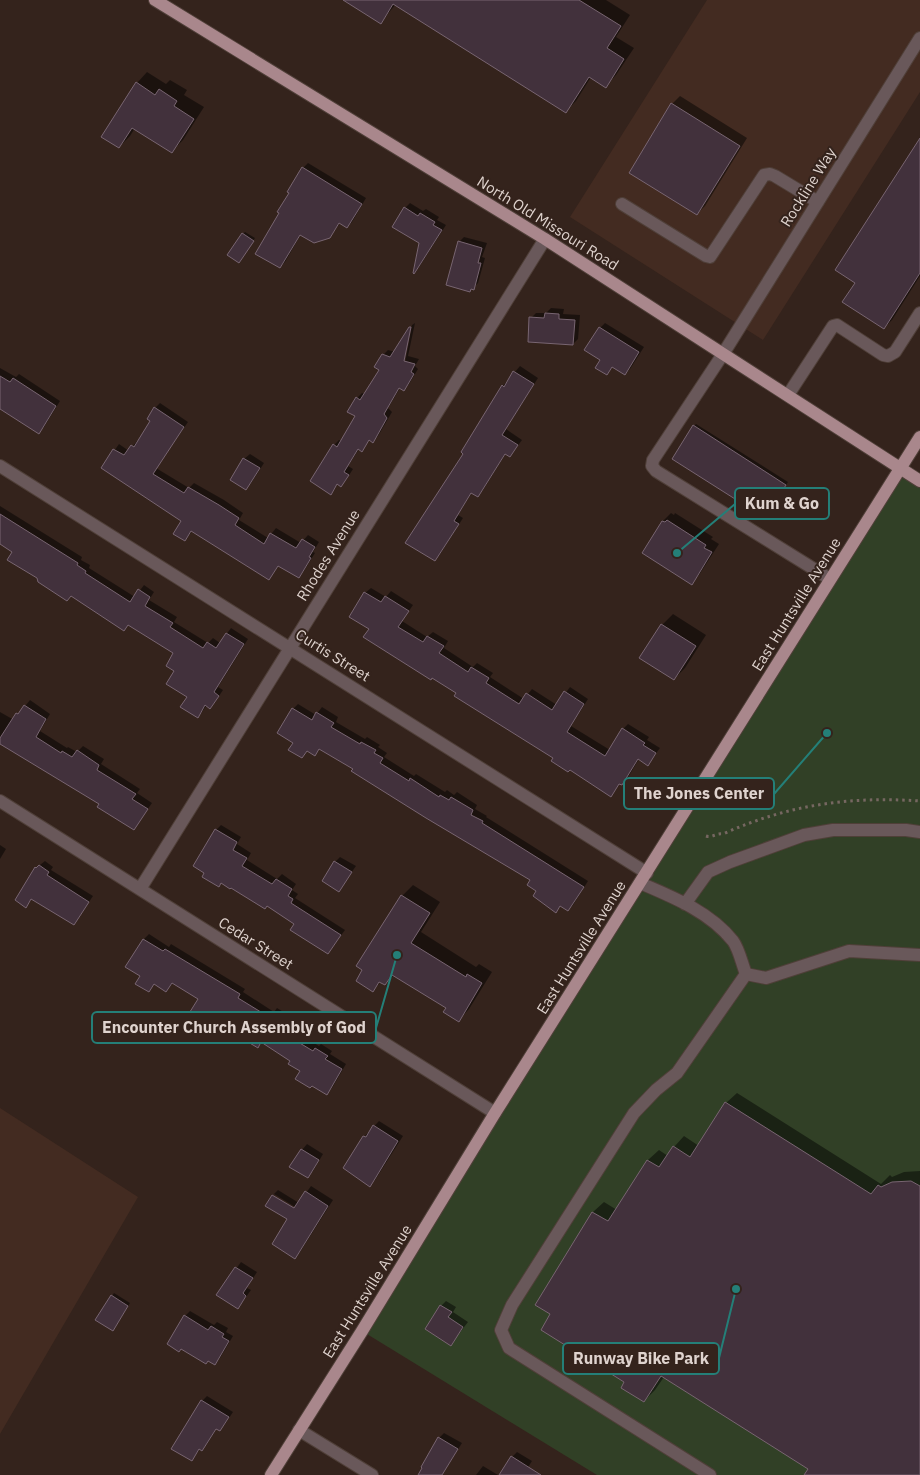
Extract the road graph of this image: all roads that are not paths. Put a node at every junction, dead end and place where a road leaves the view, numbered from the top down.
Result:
1 (155, 0) edge
2 (920, 38) edge
3 (818, 202) junction
4 (622, 204) dead end
5 (545, 240) junction
6 (920, 313) edge
7 (723, 354) junction
8 (788, 395) junction
9 (920, 437) edge
10 (0, 466) edge
11 (900, 468) junction
12 (920, 480) edge
13 (830, 580) junction
14 (290, 647) junction
15 (0, 801) edge
16 (920, 832) edge
17 (644, 878) junction
18 (140, 889) junction
19 (685, 904) junction
20 (920, 956) edge
21 (746, 974) junction
22 (495, 1113) junction
23 (299, 1430) junction
24 (271, 1475) edge
25 (372, 1475) edge
26 (710, 1475) edge

1 - 5 main road, North Old Missouri Road
2 - 3 street, Rockline Way
3 - 4 street
3 - 7 street, Rockline Way
5 - 7 main road, North Old Missouri Road
5 - 14 street, Rhodes Avenue
6 - 8 street
7 - 8 main road, North Old Missouri Road
7 - 13 street, Rockline Way
8 - 11 main road, North Old Missouri Road
9 - 11 main road, East Huntsville Avenue
10 - 14 street, Curtis Street
11 - 12 main road, North Old Missouri Road
11 - 13 main road, East Huntsville Avenue
13 - 17 main road, East Huntsville Avenue
14 - 17 street, Curtis Street
14 - 18 street, Rhodes Avenue
15 - 18 street, Cedar Street
16 - 19 street
17 - 19 street, Curtis Street
17 - 22 main road, East Huntsville Avenue
18 - 22 street, Cedar Street
19 - 21 street, Curtis Street
20 - 21 street
21 - 26 street
22 - 23 main road, East Huntsville Avenue
23 - 24 main road, East Huntsville Avenue
23 - 25 street

